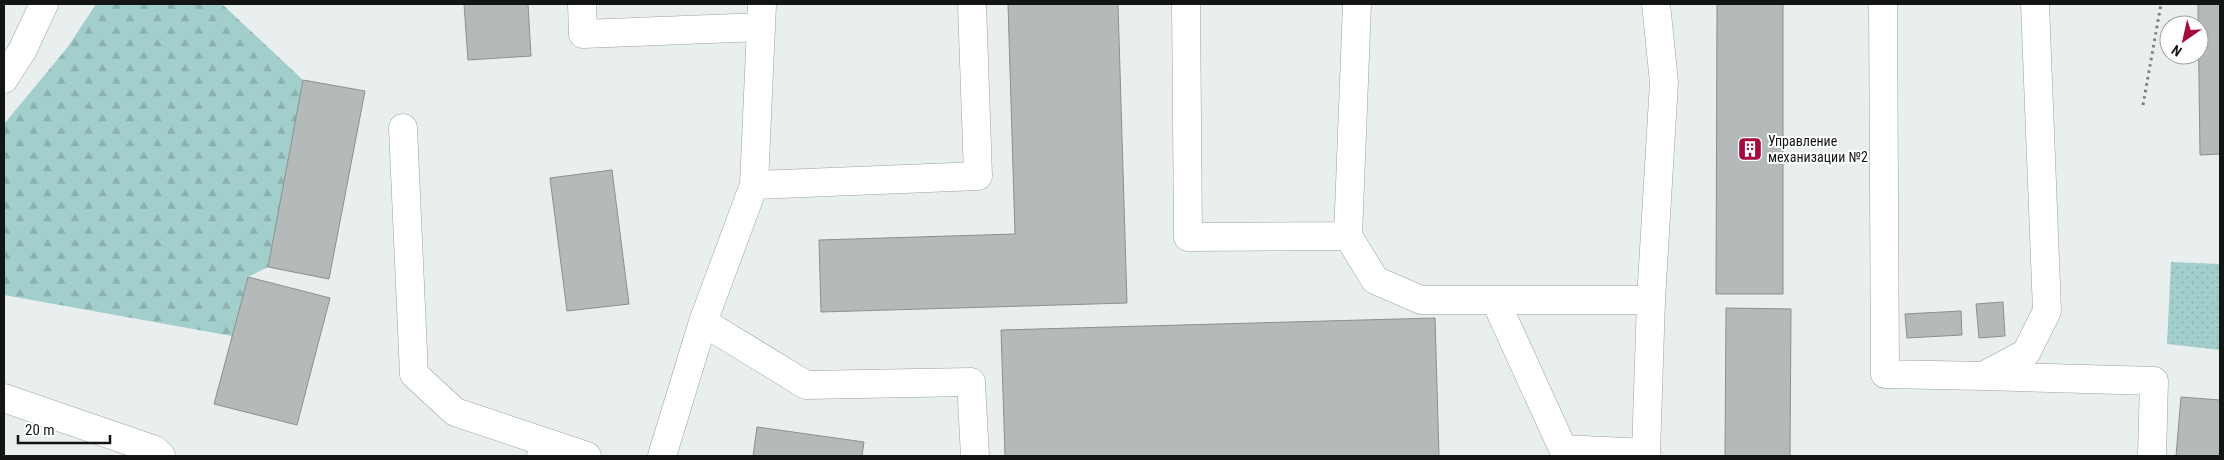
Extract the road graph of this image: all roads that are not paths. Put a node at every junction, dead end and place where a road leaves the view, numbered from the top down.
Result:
1 (44, 4) edge
2 (582, 4) edge
3 (972, 4) edge
4 (1186, 4) edge
5 (1357, 4) edge
6 (1656, 4) edge
7 (1883, 4) edge
8 (2035, 4) edge
9 (762, 15) edge
10 (4, 79) edge
11 (403, 128) dead end
12 (754, 185) junction
13 (1348, 236) junction
14 (1495, 300) junction
15 (1652, 300) junction
16 (703, 322) junction
17 (1983, 376) junction
18 (4, 398) edge
19 (543, 449) edge
20 (161, 456) edge
21 (587, 456) edge
22 (662, 456) edge
23 (975, 456) edge
24 (2152, 456) edge

1 - 10 lane
2 - 9 lane
3 - 12 lane
4 - 13 lane
5 - 13 lane
6 - 15 lane
7 - 17 lane
8 - 17 lane
9 - 12 lane
11 - 19 lane
12 - 16 lane
13 - 14 lane
14 - 15 lane
14 - 15 lane
16 - 22 lane
16 - 23 lane
17 - 24 lane
18 - 20 lane
19 - 21 lane

